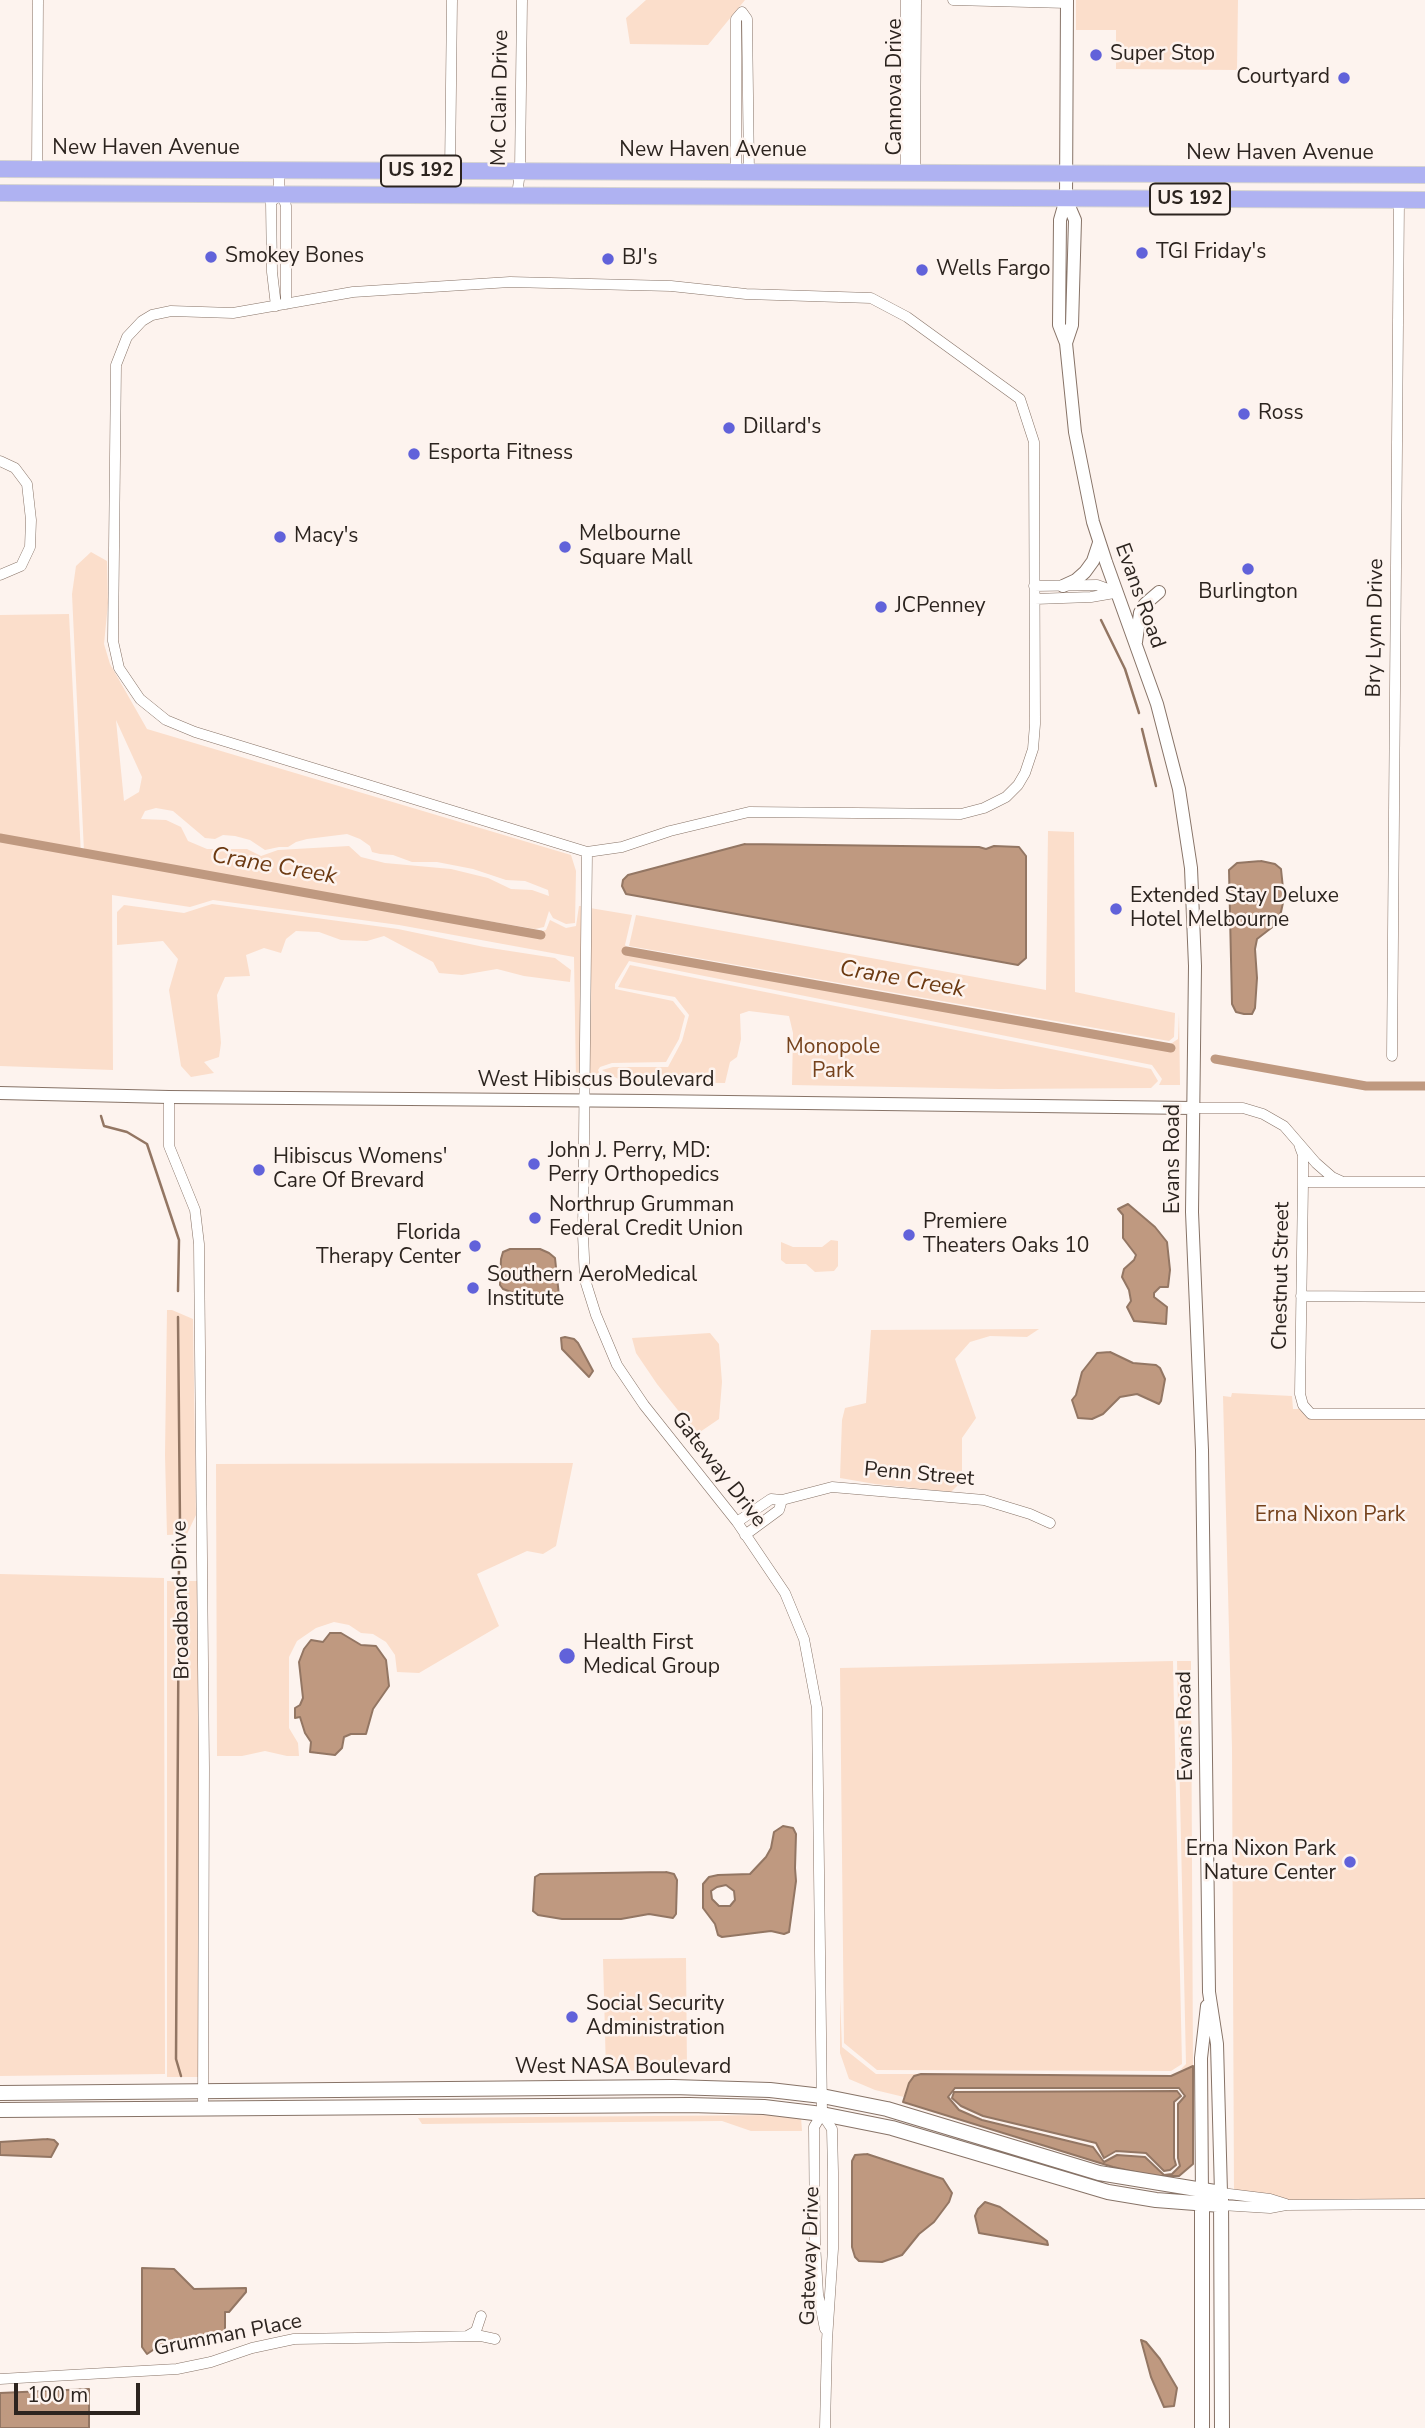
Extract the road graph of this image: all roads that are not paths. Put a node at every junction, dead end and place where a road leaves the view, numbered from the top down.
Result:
1 (38, 0) edge
2 (452, 0) edge
3 (522, 0) edge
4 (906, 0) edge
5 (916, 0) edge
6 (953, 0) edge
7 (972, 0) edge
8 (1067, 1) edge
9 (0, 169) edge
10 (37, 169) junction
11 (279, 170) junction
12 (450, 171) junction
13 (520, 171) junction
14 (743, 172) junction
15 (779, 172) junction
16 (911, 173) junction
17 (1065, 174) junction
18 (1402, 175) junction
19 (1425, 176) edge
20 (0, 193) edge
21 (279, 195) junction
22 (517, 196) junction
23 (715, 197) junction
24 (737, 197) junction
25 (883, 198) junction
26 (1066, 199) junction
27 (1373, 200) junction
28 (1399, 200) junction
29 (1425, 200) edge
30 (281, 305) junction
31 (0, 461) edge
32 (1099, 542) junction
33 (0, 575) edge
34 (1034, 586) junction
35 (1063, 586) junction
36 (1159, 592) dead end
37 (1116, 593) junction
38 (1035, 599) junction
39 (1136, 645) junction
40 (587, 852) junction
41 (1392, 1056) dead end
42 (0, 1093) edge
43 (169, 1097) junction
44 (585, 1101) junction
45 (1193, 1108) junction
46 (1300, 1147) junction
47 (1303, 1182) junction
48 (1343, 1182) junction
49 (1425, 1182) edge
50 (1301, 1296) junction
51 (1425, 1297) edge
52 (1425, 1415) edge
53 (782, 1500) junction
54 (737, 1522) junction
55 (1050, 1523) dead end
56 (746, 1535) junction
57 (1209, 1992) junction
58 (436, 2090) junction
59 (203, 2091) junction
60 (78, 2092) junction
61 (0, 2093) edge
62 (822, 2096) junction
63 (436, 2106) junction
64 (204, 2108) junction
65 (97, 2109) junction
66 (0, 2110) edge
67 (822, 2114) junction
68 (1202, 2197) junction
69 (1221, 2199) junction
70 (1425, 2204) edge
71 (481, 2316) dead end
72 (463, 2338) junction
73 (495, 2339) dead end
74 (827, 2340) junction
75 (0, 2379) edge
76 (825, 2428) edge
77 (1202, 2428) edge
78 (1222, 2428) edge

1 - 10 street
2 - 12 street
3 - 13 street, Mc Clain Drive
4 - 16 street, Cannova Drive
5 - 16 street, Cannova Drive
6 - 7 street
7 - 8 street
8 - 17 street, Evans Road
9 - 10 main road, New Haven Avenue / US 192
10 - 11 main road, New Haven Avenue / US 192
11 - 12 main road, New Haven Avenue / US 192
11 - 21 street
12 - 13 main road, New Haven Avenue / US 192
13 - 14 main road, New Haven Avenue / US 192
13 - 22 street, Mc Clain Drive
14 - 14 street
14 - 15 main road, New Haven Avenue / US 192
14 - 23 main road
15 - 16 main road, New Haven Avenue / US 192
15 - 24 main road
16 - 17 main road, New Haven Avenue / US 192
16 - 25 main road
17 - 18 main road, New Haven Avenue / US 192
17 - 26 street, Evans Road
18 - 19 main road, New Haven Avenue / US 192
18 - 27 main road
19 - 28 main road
20 - 21 main road, US 192
21 - 22 main road, US 192
21 - 30 street
22 - 23 main road, US 192
23 - 24 main road, US 192
24 - 25 main road, US 192
25 - 26 main road, US 192
26 - 27 main road, US 192
26 - 32 street, Evans Road
27 - 28 main road, US 192
28 - 29 main road, US 192
28 - 41 street, Bry Lynn Drive
30 - 34 street
30 - 40 street
31 - 33 street
32 - 35 street
32 - 37 street, Evans Road
34 - 35 street
34 - 38 street
35 - 37 street
36 - 39 street
37 - 38 street
37 - 39 street, Evans Road
38 - 40 street
39 - 45 street, Evans Road
40 - 44 street, Gateway Drive
42 - 43 street, West Hibiscus Boulevard
43 - 44 street, West Hibiscus Boulevard
43 - 59 street, Broadband Drive
44 - 45 street, West Hibiscus Boulevard
44 - 54 street, Gateway Drive
45 - 46 street
45 - 57 street, Evans Road
46 - 47 street, Chestnut Street
46 - 48 street
47 - 48 street
47 - 50 street, Chestnut Street
48 - 49 street
50 - 51 street
50 - 52 street, Chestnut Street
53 - 54 street, Penn Street
53 - 55 street, Penn Street
53 - 56 street
54 - 56 street, Gateway Drive
56 - 62 street, Gateway Drive
57 - 68 street, Evans Road
57 - 69 street, Evans Road
58 - 59 main road, West NASA Boulevard
58 - 62 main road, West NASA Boulevard
58 - 63 main road
59 - 60 main road, West NASA Boulevard
59 - 64 street, Broadband Drive
60 - 61 main road, West NASA Boulevard
60 - 65 main road
62 - 67 street, Gateway Drive
62 - 68 main road, West NASA Boulevard
63 - 64 main road, West NASA Boulevard
63 - 67 main road, West NASA Boulevard
64 - 65 main road, West NASA Boulevard
65 - 66 main road, West NASA Boulevard
67 - 68 main road, West NASA Boulevard
67 - 74 street, Gateway Drive
67 - 74 street, Gateway Drive
68 - 69 main road, West NASA Boulevard
68 - 77 main road
69 - 70 street
69 - 78 main road
71 - 72 street
72 - 73 street, Grumman Place
72 - 75 street, Grumman Place
74 - 76 street

